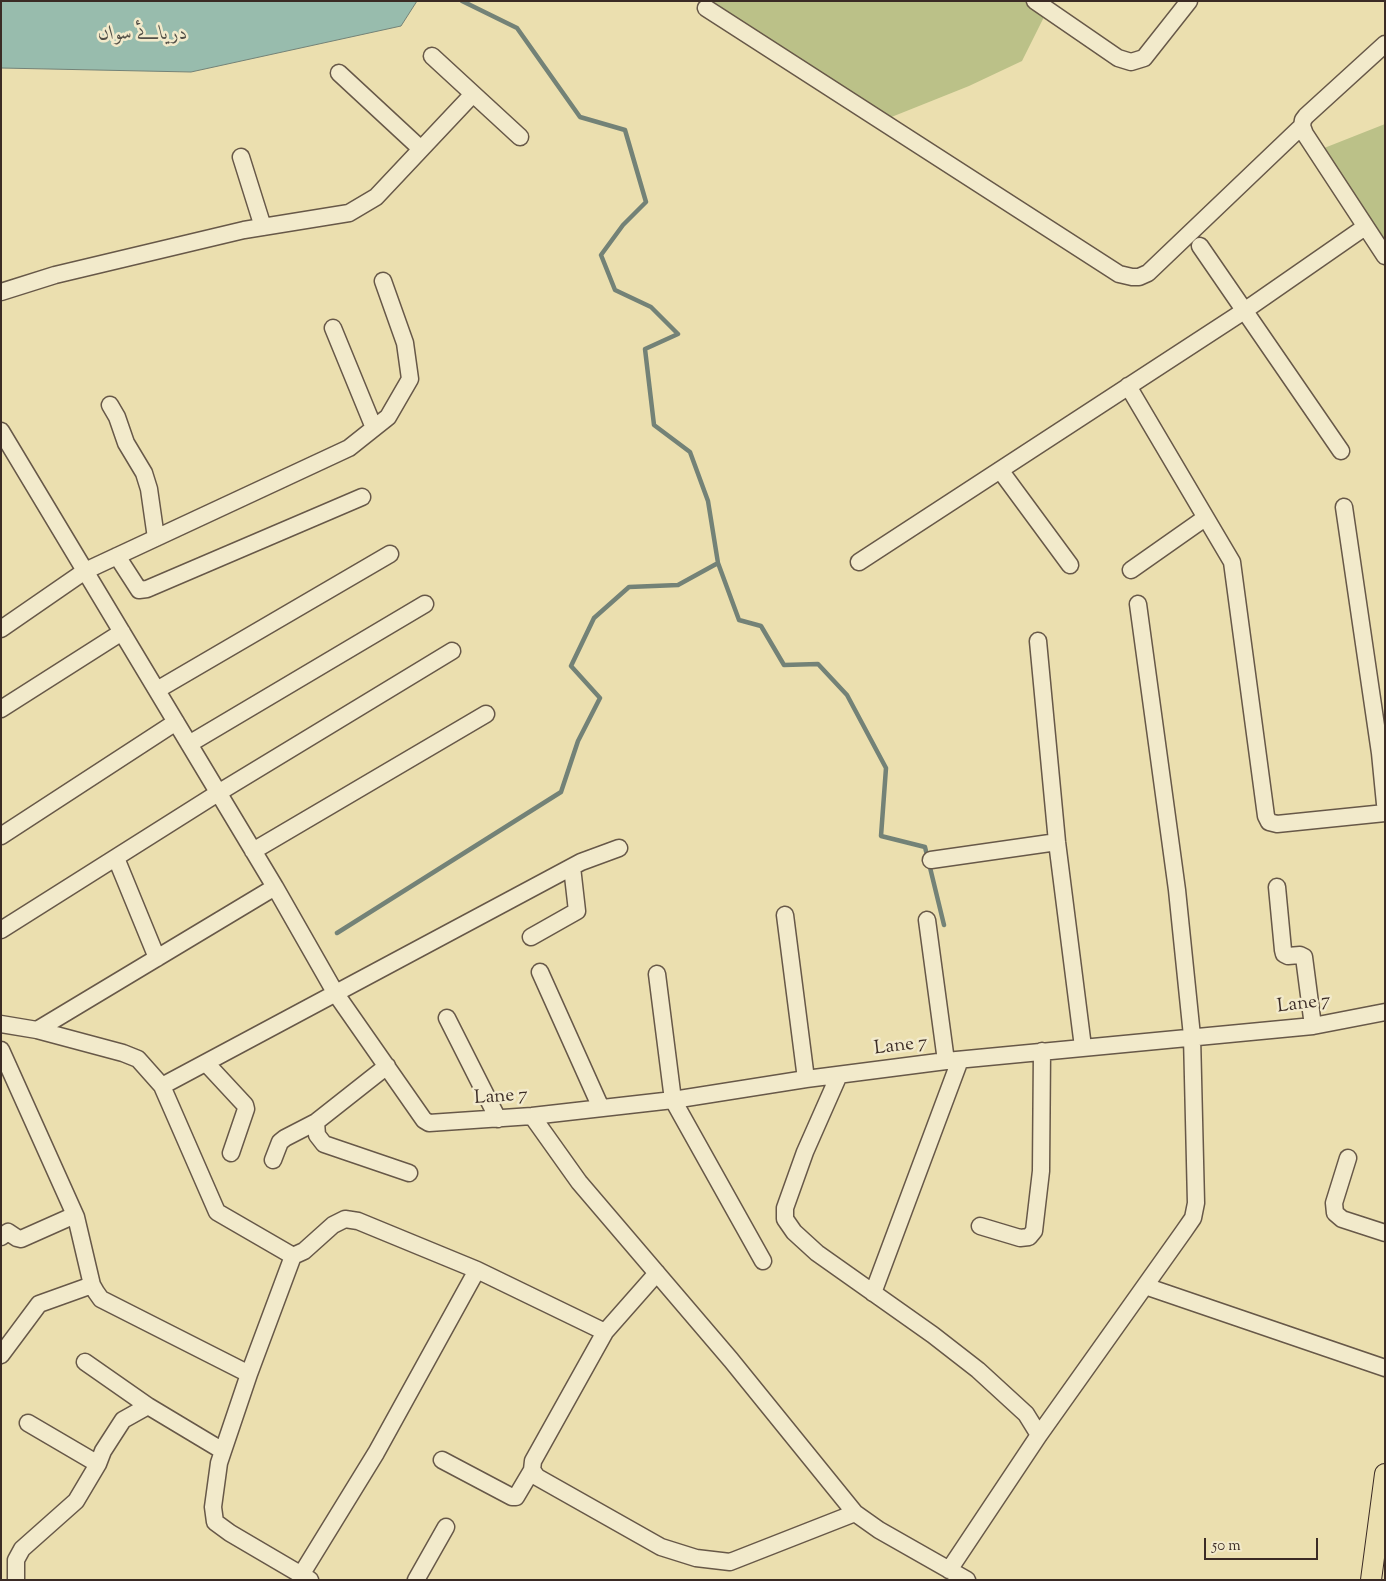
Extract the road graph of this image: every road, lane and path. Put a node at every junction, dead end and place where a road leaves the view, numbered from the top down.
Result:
1 (1035, 1) edge
2 (1189, 1) edge
3 (706, 8) dead end
4 (1385, 44) edge
5 (432, 56) dead end
6 (339, 73) dead end
7 (473, 94) junction
8 (1302, 126) junction
9 (520, 137) dead end
10 (421, 150) junction
11 (242, 157) dead end
12 (262, 226) junction
13 (1366, 227) junction
14 (1200, 246) dead end
15 (1385, 256) edge
16 (383, 280) dead end
17 (1, 292) edge
18 (1244, 311) junction
19 (333, 328) dead end
20 (1128, 386) junction
21 (110, 405) dead end
22 (374, 428) junction
23 (1, 431) edge
24 (1341, 451) dead end
25 (1000, 470) junction
26 (362, 497) dead end
27 (1344, 507) dead end
28 (1205, 518) junction
29 (156, 538) junction
30 (390, 554) dead end
31 (118, 556) junction
32 (858, 562) dead end
33 (1070, 565) dead end
34 (1131, 570) dead end
35 (85, 571) junction
36 (425, 604) dead end
37 (1138, 604) dead end
38 (1, 629) edge
39 (122, 632) junction
40 (1038, 641) dead end
41 (452, 651) dead end
42 (157, 690) junction
43 (1, 709) edge
44 (486, 714) dead end
45 (176, 722) junction
46 (189, 744) junction
47 (218, 793) junction
48 (1385, 804) edge
49 (1385, 813) edge
50 (1, 836) edge
51 (1057, 842) junction
52 (619, 848) dead end
53 (253, 851) junction
54 (116, 858) junction
55 (931, 860) dead end
56 (572, 867) junction
57 (275, 887) junction
58 (1277, 887) dead end
59 (785, 915) dead end
60 (927, 920) dead end
61 (1, 930) edge
62 (531, 938) dead end
63 (157, 958) junction
64 (540, 972) dead end
65 (657, 974) dead end
66 (336, 994) junction
67 (1385, 1012) edge
68 (447, 1018) dead end
69 (1, 1024) edge
70 (1313, 1026) junction
71 (37, 1030) junction
72 (1192, 1036) junction
73 (1083, 1047) junction
74 (1, 1050) edge
75 (1042, 1051) junction
76 (953, 1060) junction
77 (206, 1063) junction
78 (388, 1066) junction
79 (839, 1075) junction
80 (806, 1079) junction
81 (162, 1086) junction
82 (673, 1100) junction
83 (601, 1108) junction
84 (532, 1116) junction
85 (498, 1119) junction
86 (316, 1122) junction
87 (231, 1153) dead end
88 (1348, 1158) dead end
89 (273, 1160) dead end
90 (409, 1173) dead end
91 (75, 1215) junction
92 (980, 1226) dead end
93 (1385, 1233) edge
94 (1, 1237) edge
95 (293, 1256) junction
96 (763, 1261) dead end
97 (477, 1270) junction
98 (657, 1273) junction
99 (92, 1285) junction
100 (1145, 1286) junction
101 (872, 1293) junction
102 (605, 1332) junction
103 (1, 1355) edge
104 (85, 1362) dead end
105 (1385, 1368) edge
106 (249, 1374) junction
107 (148, 1406) junction
108 (28, 1423) dead end
109 (1039, 1435) junction
110 (223, 1451) junction
111 (442, 1460) dead end
112 (98, 1464) junction
113 (532, 1470) junction
114 (1385, 1474) edge
115 (855, 1513) junction
116 (446, 1527) dead end
117 (949, 1570) junction
118 (306, 1577) edge
119 (16, 1580) edge
120 (416, 1580) edge
121 (967, 1580) edge
122 (1371, 1580) edge

1 - 2 street
3 - 8 street
4 - 8 street
5 - 7 street
6 - 10 street
7 - 9 street
7 - 10 street
8 - 13 street
10 - 12 street
11 - 12 street
12 - 17 street
13 - 15 street
13 - 18 street
14 - 18 street
16 - 22 street
18 - 20 street
18 - 24 street
19 - 22 street
20 - 25 street
20 - 28 street
21 - 29 street
22 - 29 street
23 - 35 street
25 - 32 street
25 - 33 street
26 - 31 street
27 - 48 street
28 - 34 street
28 - 49 street
29 - 31 street
30 - 42 street
31 - 35 street
35 - 38 street
35 - 39 street
36 - 46 street
37 - 72 street
39 - 42 street
39 - 43 street
40 - 51 street
41 - 47 street
42 - 45 street
44 - 53 street
45 - 46 street
45 - 50 street
46 - 47 street
47 - 53 street
47 - 54 street
51 - 55 street
51 - 73 street
52 - 56 street
53 - 57 street
54 - 61 street
54 - 63 street
56 - 62 street
56 - 66 street
57 - 63 street
57 - 66 street
58 - 70 street
59 - 80 street
60 - 76 street
63 - 71 street
64 - 83 street
65 - 82 street
66 - 77 street
66 - 78 street
67 - 70 street, Lane 7
68 - 85 street
69 - 71 street
70 - 72 street, Lane 7
71 - 81 street
72 - 73 street, Lane 7
72 - 100 street
73 - 75 street, Lane 7
74 - 91 street
75 - 76 street, Lane 7
75 - 92 street
76 - 79 street, Lane 7
76 - 101 street
77 - 81 street
77 - 87 street
78 - 85 street, Lane 7
78 - 86 street
79 - 80 street, Lane 7
79 - 101 street
80 - 82 street, Lane 7
81 - 95 street
82 - 83 street, Lane 7
82 - 96 street
83 - 84 street, Lane 7
84 - 85 street, Lane 7
84 - 98 street
86 - 89 street
86 - 90 street
88 - 93 street
91 - 94 street
91 - 99 street
95 - 97 street
95 - 106 street
97 - 102 street
97 - 118 street
98 - 102 street
98 - 115 street
99 - 103 street
99 - 106 street
100 - 105 street
100 - 109 street
101 - 109 street
102 - 113 street
104 - 107 street
106 - 110 street
107 - 110 street
107 - 112 street
108 - 112 street
109 - 117 street
110 - 118 street
111 - 113 street
112 - 119 street
113 - 115 street
114 - 122 main road
115 - 117 street
116 - 120 street
117 - 121 street

